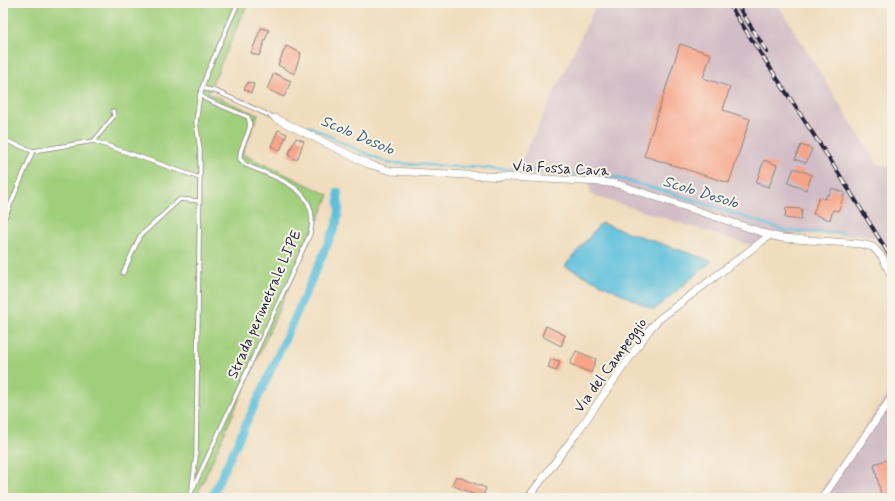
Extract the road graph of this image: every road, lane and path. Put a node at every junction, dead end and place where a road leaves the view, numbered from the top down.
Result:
1 (238, 3) edge
2 (202, 88) junction
3 (113, 111) dead end
4 (275, 118) joint
5 (4, 140) edge
6 (94, 141) junction
7 (33, 151) junction
8 (200, 178) junction
9 (200, 201) junction
10 (3, 222) edge
11 (770, 235) junction
12 (123, 273) dead end
13 (892, 277) edge
14 (892, 397) edge
15 (190, 497) edge
16 (825, 497) edge
17 (528, 498) edge
18 (838, 498) edge
19 (846, 498) edge

1 - 2 lane, Strada perimetrale LIPE
2 - 4 lane
2 - 8 lane, Strada perimetrale LIPE
2 - 15 lane, Strada perimetrale LIPE
3 - 6 lane
4 - 11 street, Via Fossa Cava
5 - 7 lane
6 - 7 lane
6 - 8 lane
7 - 10 lane
8 - 9 lane, Strada perimetrale LIPE
9 - 12 lane
9 - 15 lane, Strada perimetrale LIPE
11 - 13 street, Via Fossa Cava
11 - 17 street, Via del Campeggio
14 - 16 street
18 - 19 lane

